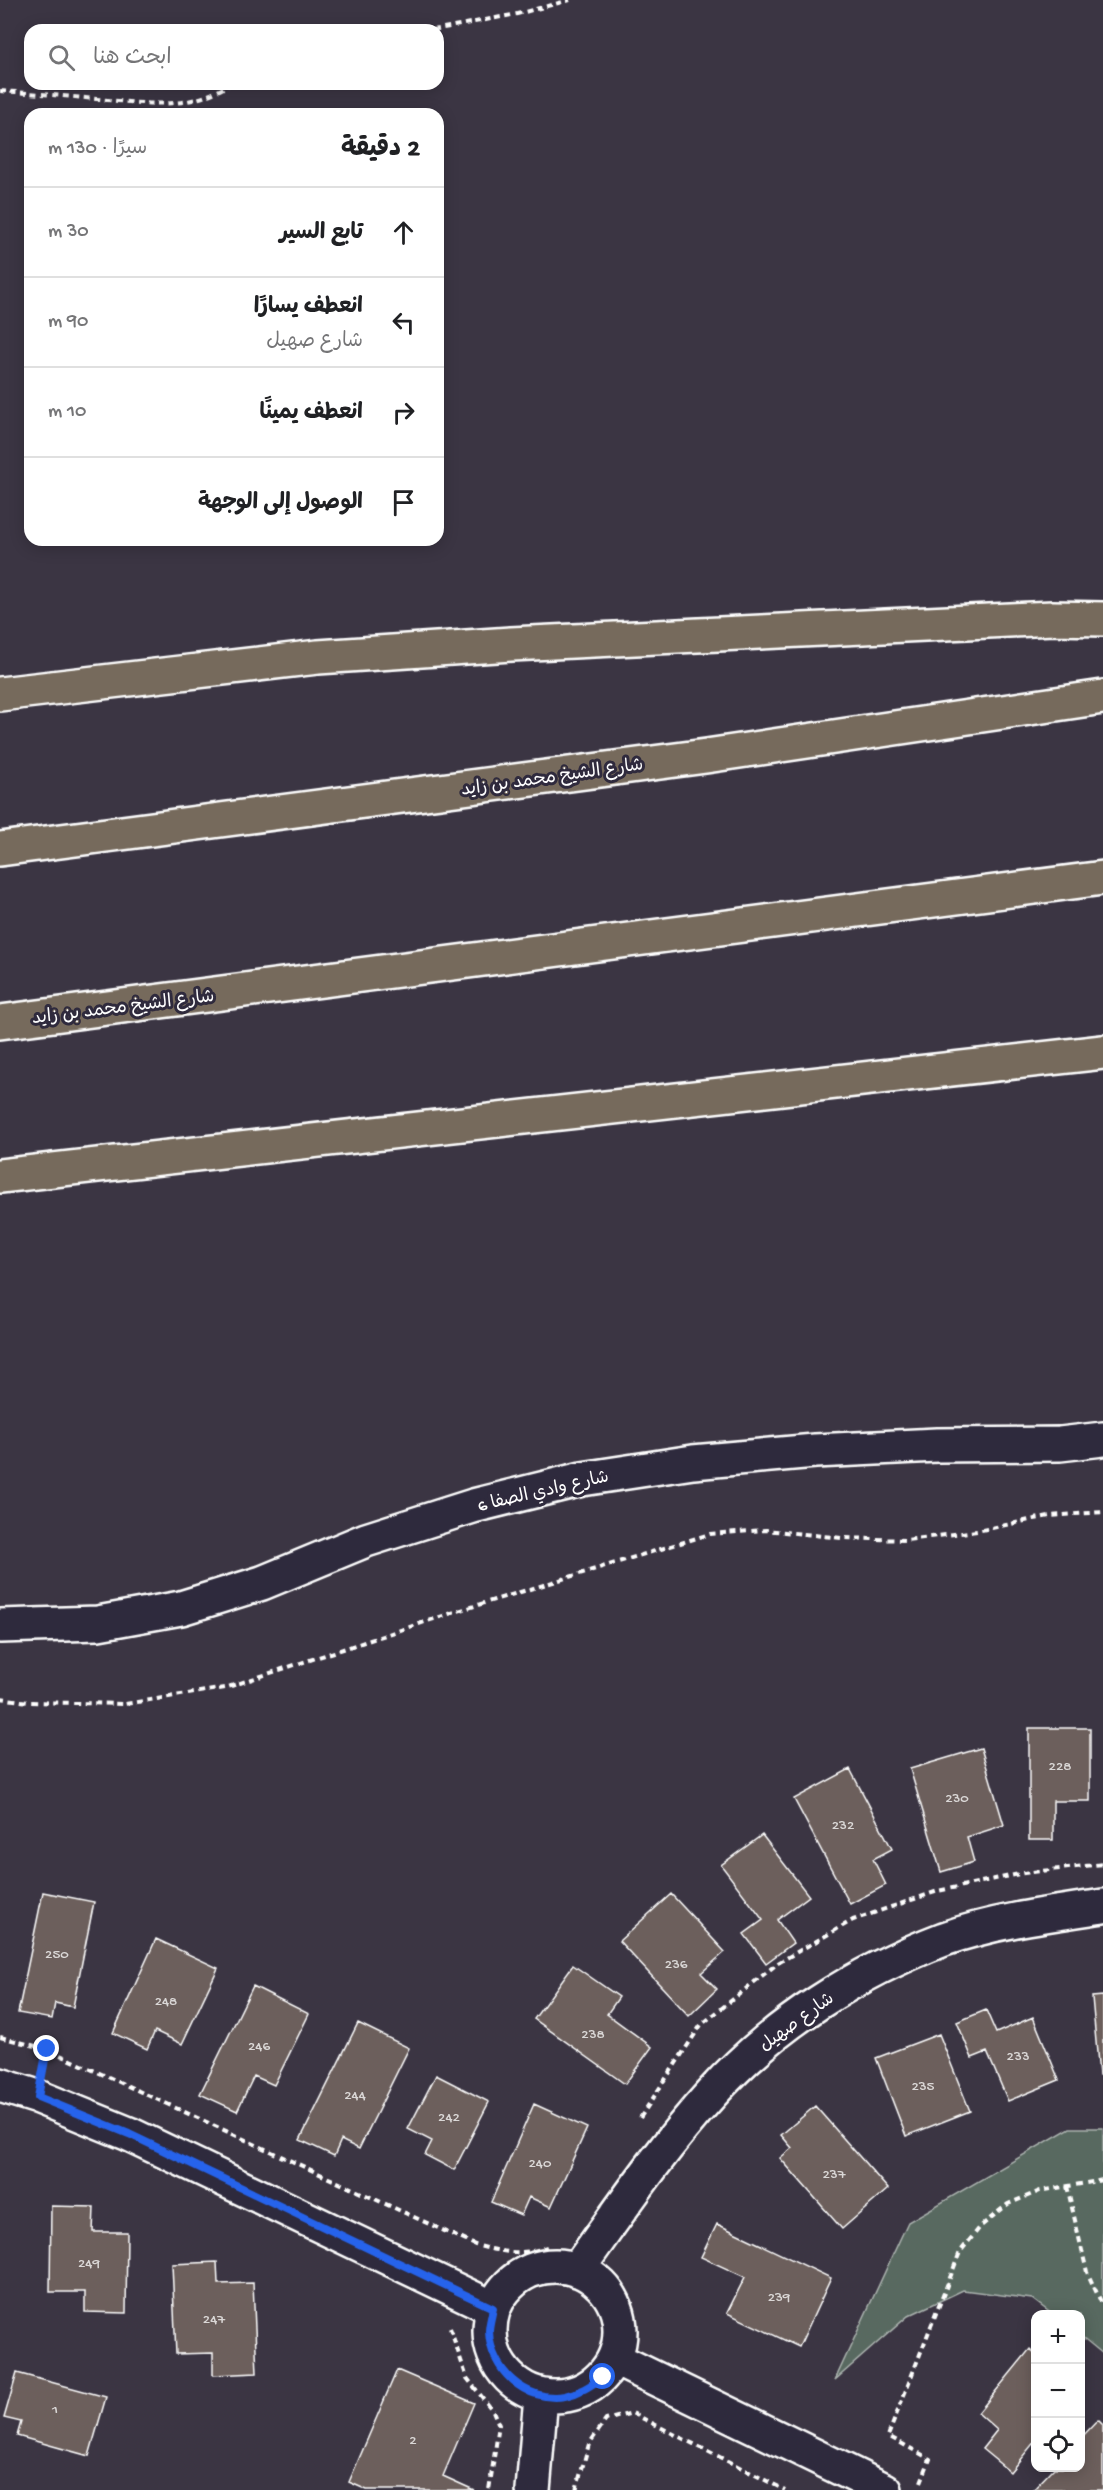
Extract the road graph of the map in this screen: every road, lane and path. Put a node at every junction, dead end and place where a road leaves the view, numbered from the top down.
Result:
1 (570, 0) edge
2 (444, 28) edge
3 (218, 90) edge
4 (0, 91) edge
5 (1103, 619) edge
6 (0, 694) edge
7 (1103, 697) edge
8 (0, 849) edge
9 (1103, 878) edge
10 (0, 1022) edge
11 (1103, 1052) edge
12 (0, 1176) edge
13 (1103, 1439) edge
14 (1103, 1512) edge
15 (0, 1626) edge
16 (0, 1698) edge
17 (1103, 1864) edge
18 (1103, 1906) edge
19 (0, 2037) edge
20 (47, 2049) junction
21 (0, 2085) edge
22 (38, 2097) junction
23 (635, 2128) dead end
24 (1103, 2180) edge
25 (1067, 2186) junction
26 (552, 2245) dead end
27 (577, 2270) junction
28 (1103, 2306) edge
29 (493, 2308) junction
30 (450, 2327) dead end
31 (615, 2359) junction
32 (541, 2396) junction
33 (489, 2490) edge
34 (533, 2490) edge
35 (576, 2490) edge
36 (785, 2490) edge
37 (885, 2490) edge
38 (918, 2490) edge

1 - 2 path
3 - 4 path
5 - 6 highway
7 - 8 highway, شارع الشيخ محمد بن زايد
9 - 10 highway, شارع الشيخ محمد بن زايد
11 - 12 highway
13 - 15 street, شارع وادي الصفا 6
14 - 16 path
17 - 23 path
18 - 27 street, شارع صهيل
19 - 20 path
20 - 22 path
20 - 26 path
21 - 22 street
22 - 29 street
24 - 25 path
25 - 28 path
25 - 38 path
27 - 29 street
27 - 31 street
29 - 32 street
30 - 33 path
31 - 32 street
31 - 37 street
32 - 34 street
35 - 36 path

